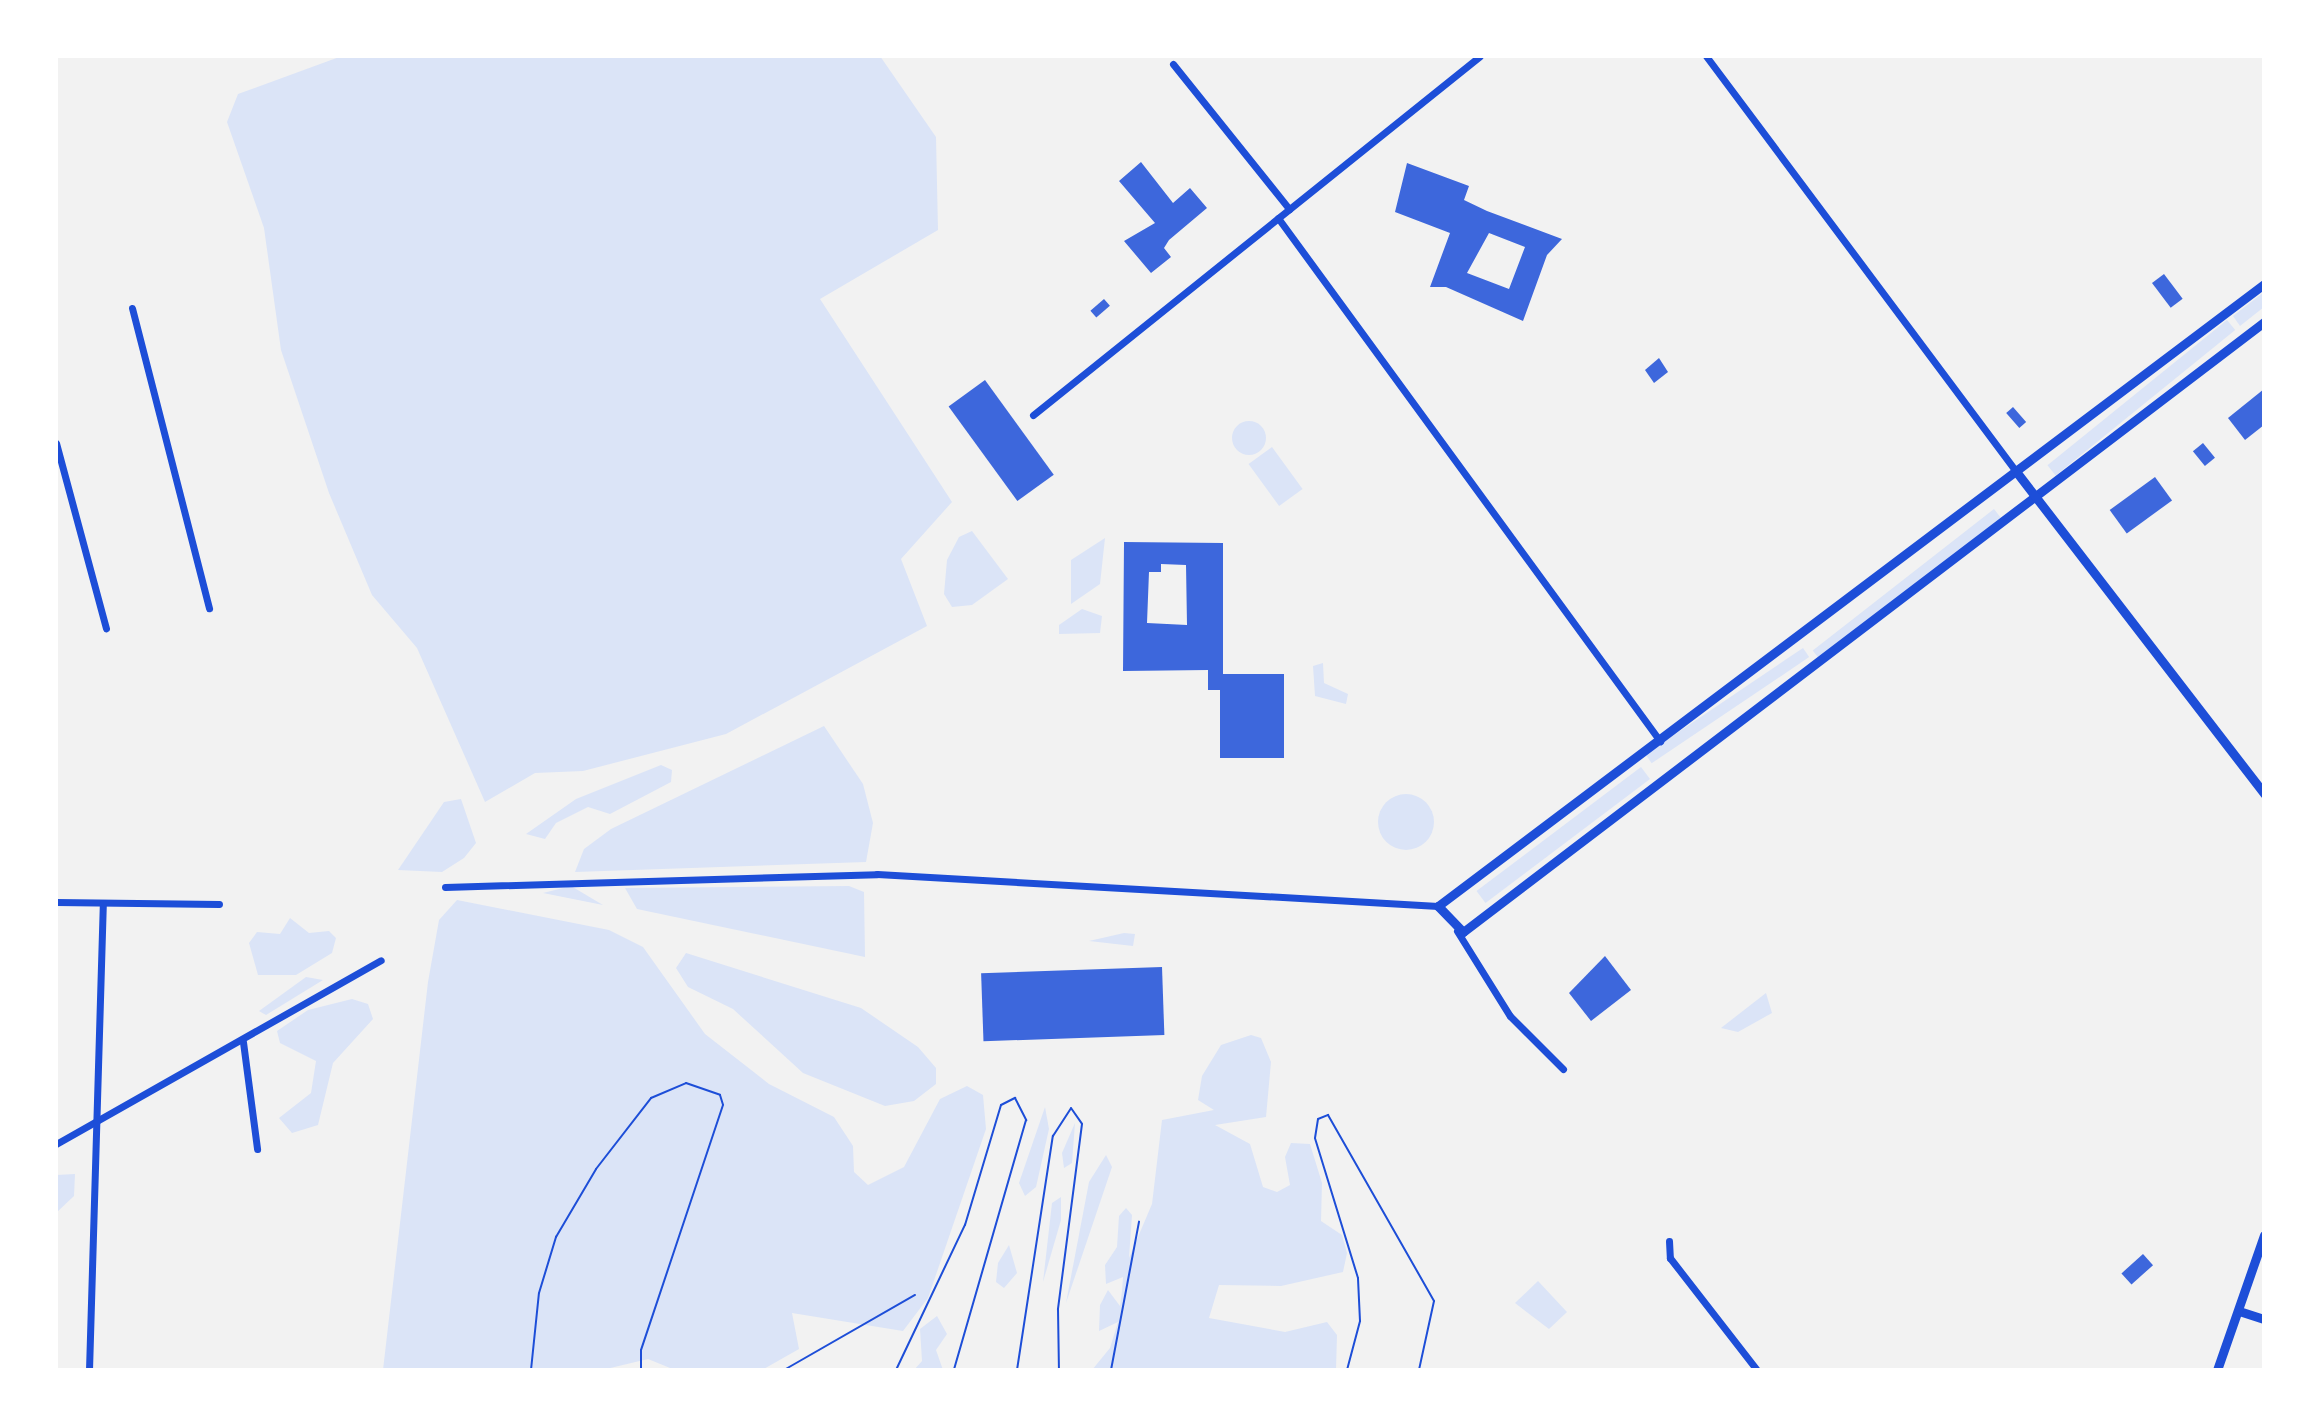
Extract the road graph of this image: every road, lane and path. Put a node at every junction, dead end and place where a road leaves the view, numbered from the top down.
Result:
1 (1480, 56) edge
2 (1706, 56) edge
3 (1173, 64) dead end
4 (1289, 209) junction
5 (1278, 218) junction
6 (2264, 284) edge
7 (132, 308) dead end
8 (2264, 322) edge
9 (1033, 415) dead end
10 (56, 443) edge
11 (2018, 474) junction
12 (2037, 499) junction
13 (209, 608) dead end
14 (106, 628) dead end
15 (1660, 741) junction
16 (2264, 794) edge
17 (445, 887) dead end
18 (56, 902) edge
19 (103, 903) junction
20 (219, 904) dead end
21 (1438, 906) junction
22 (1457, 931) junction
23 (381, 960) dead end
24 (243, 1042) junction
25 (1563, 1069) dead end
26 (98, 1120) junction
27 (56, 1144) edge
28 (257, 1149) dead end
29 (1139, 1222) dead end
30 (2264, 1235) edge
31 (1669, 1241) dead end
32 (915, 1295) dead end
33 (2239, 1311) junction
34 (2264, 1319) edge
35 (89, 1370) edge
36 (531, 1370) edge
37 (641, 1370) edge
38 (784, 1370) edge
39 (896, 1370) edge
40 (954, 1370) edge
41 (1017, 1370) edge
42 (1059, 1370) edge
43 (1111, 1370) edge
44 (1347, 1370) edge
45 (1419, 1370) edge
46 (1757, 1370) edge
47 (2217, 1370) edge

1 - 4 street
2 - 11 street
3 - 4 street
4 - 5 street
5 - 9 street
5 - 15 street
6 - 11 street
7 - 13 street
8 - 12 street
10 - 14 street
11 - 12 street
11 - 15 street
12 - 16 street
12 - 22 street
15 - 21 street
17 - 21 street
18 - 19 street
19 - 20 street
19 - 26 street
21 - 22 street
22 - 25 street
23 - 24 street
24 - 26 street
24 - 28 street
26 - 27 street
26 - 35 street
29 - 43 path
30 - 33 street
31 - 46 street
32 - 38 path
33 - 34 street
33 - 47 street
36 - 37 path
39 - 40 path
41 - 42 path
44 - 45 path

